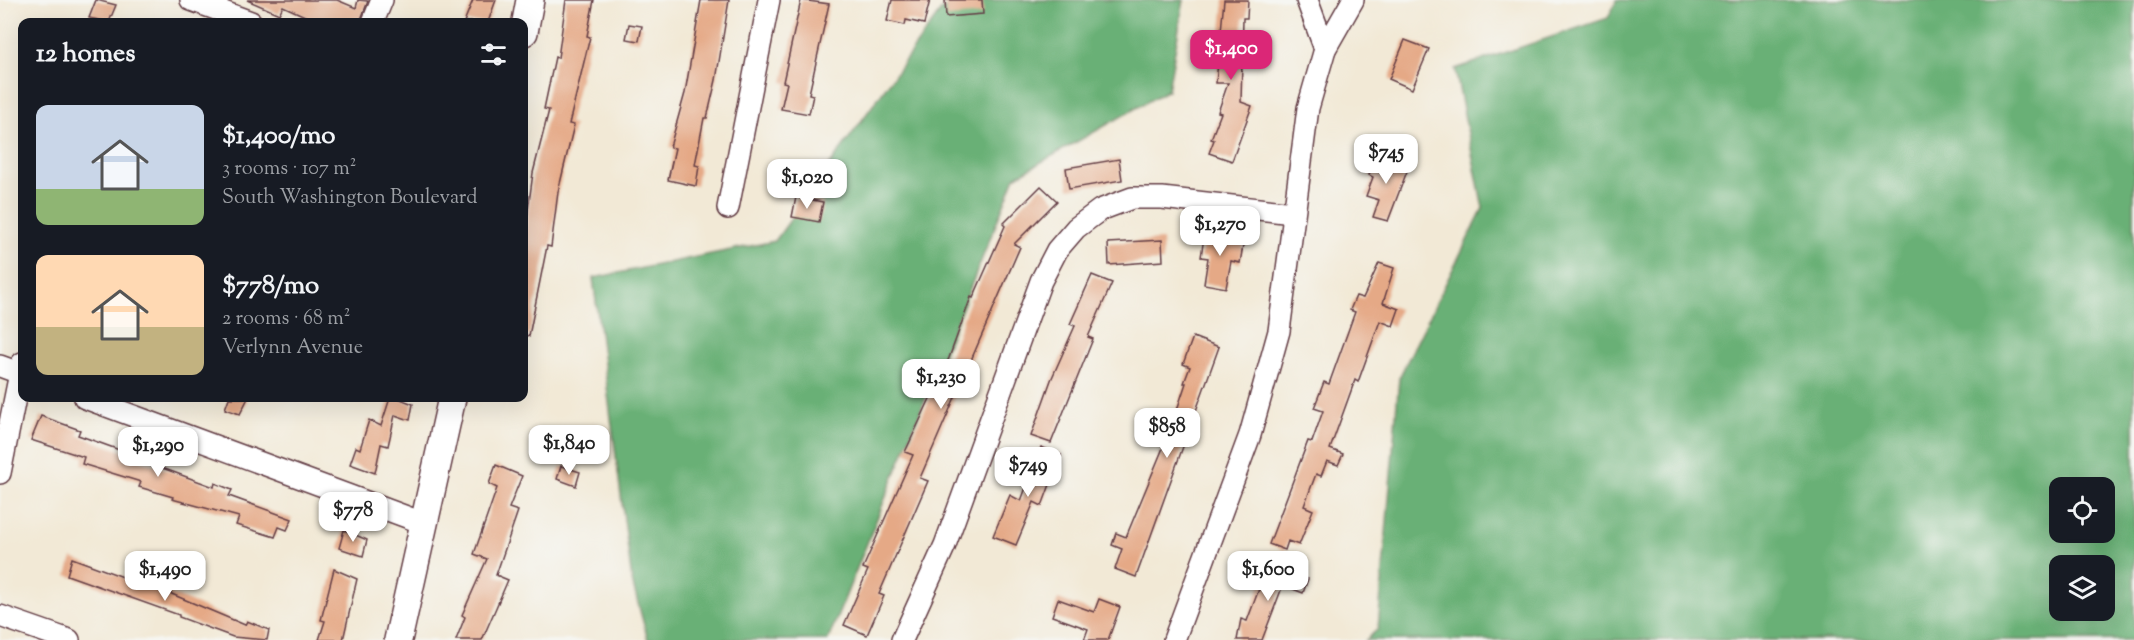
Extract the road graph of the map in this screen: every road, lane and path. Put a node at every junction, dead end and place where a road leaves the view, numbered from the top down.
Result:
1 (191, 0) edge
2 (382, 0) edge
3 (530, 0) edge
4 (769, 0) edge
5 (1307, 0) edge
6 (1353, 0) edge
7 (240, 18) edge
8 (375, 18) edge
9 (527, 18) edge
10 (1325, 49) junction
11 (728, 208) dead end
12 (1293, 213) junction
13 (0, 366) edge
14 (18, 369) edge
15 (18, 389) edge
16 (96, 402) edge
17 (452, 402) edge
18 (0, 473) edge
19 (423, 523) junction
20 (0, 616) edge
21 (69, 640) edge
22 (398, 640) edge
23 (902, 640) edge
24 (1174, 640) edge

1 - 7 street
2 - 8 street
3 - 9 main road
4 - 11 street
5 - 10 street
6 - 10 street
10 - 12 street
12 - 23 street
12 - 24 street
13 - 14 street
15 - 18 street
16 - 19 street
17 - 19 main road
19 - 22 main road
20 - 21 street

